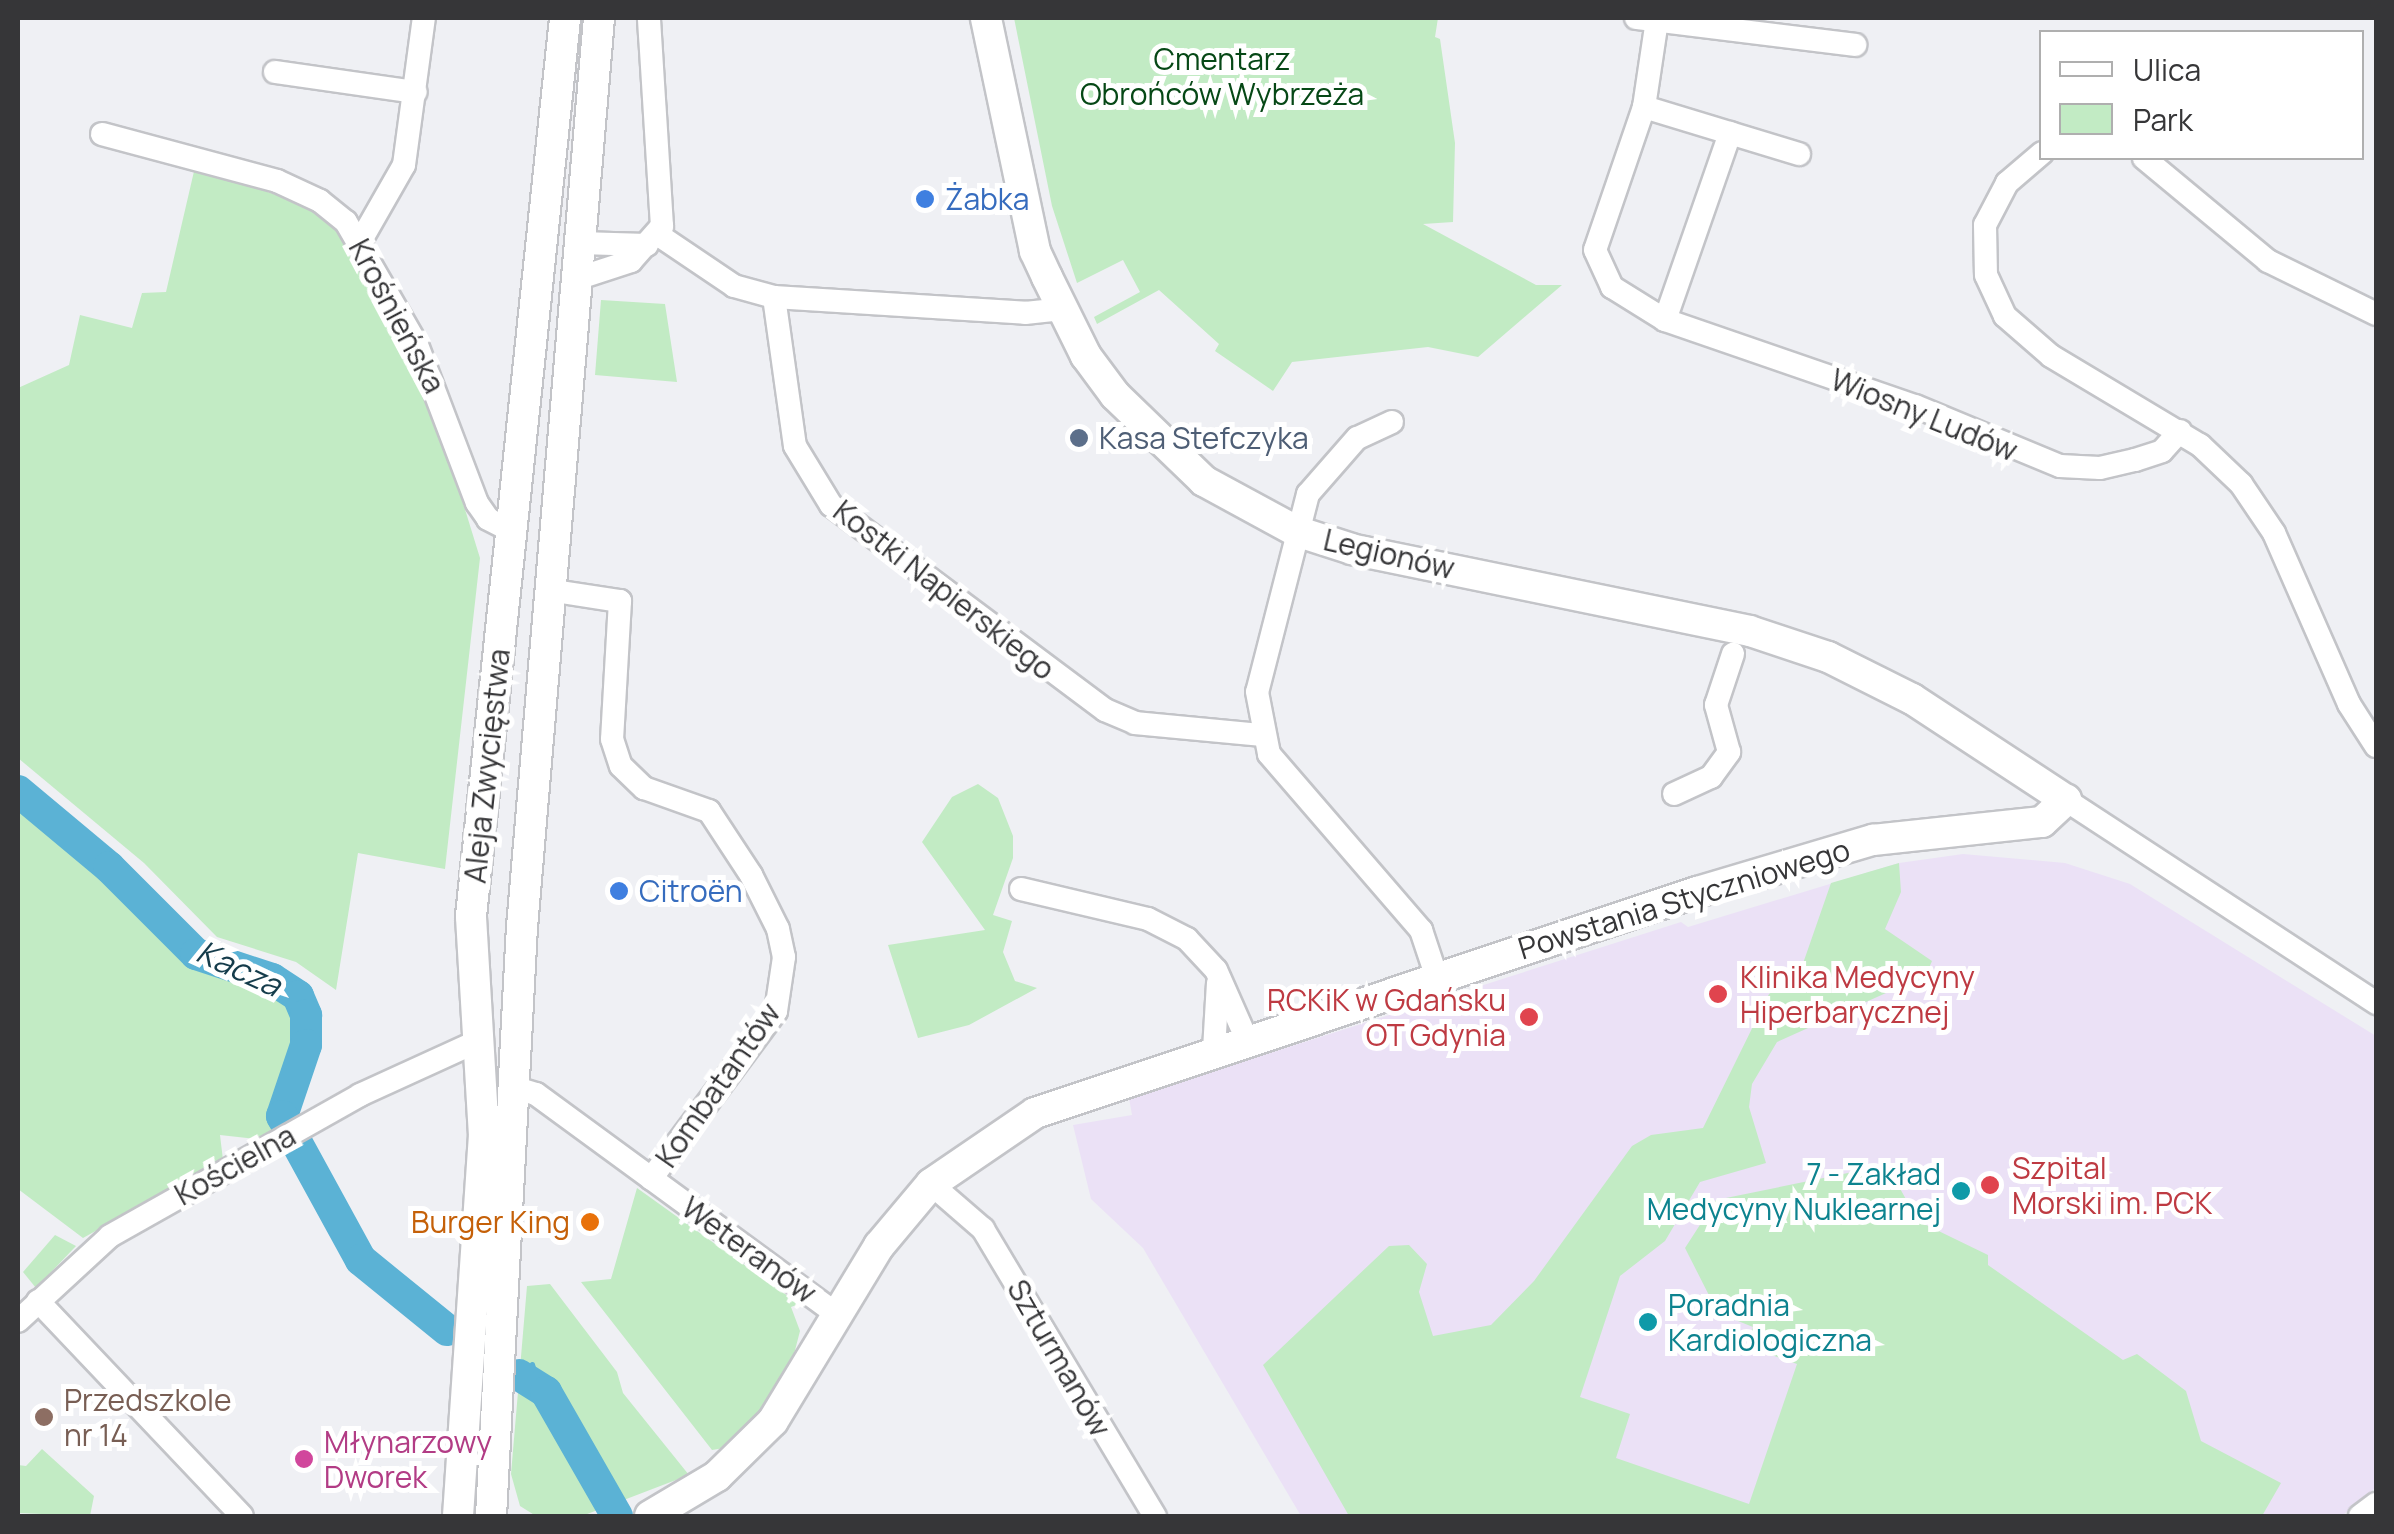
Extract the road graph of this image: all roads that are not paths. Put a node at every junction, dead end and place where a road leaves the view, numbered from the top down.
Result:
1 (424, 18) edge
2 (566, 18) edge
3 (599, 18) edge
4 (649, 18) edge
5 (986, 18) edge
6 (1646, 19) edge
7 (1855, 45) dead end
8 (275, 72) dead end
9 (416, 92) junction
10 (1644, 107) junction
11 (1730, 132) junction
12 (102, 134) dead end
13 (1799, 154) dead end
14 (2039, 157) edge
15 (2146, 160) edge
16 (652, 240) junction
17 (360, 242) junction
18 (580, 243) junction
19 (576, 279) junction
20 (774, 298) junction
21 (1062, 309) junction
22 (2376, 314) edge
23 (1665, 320) junction
24 (1392, 422) dead end
25 (2180, 431) junction
26 (512, 531) junction
27 (1296, 532) junction
28 (506, 587) junction
29 (548, 590) junction
30 (1733, 654) dead end
31 (1262, 735) junction
32 (2376, 746) edge
33 (1674, 794) dead end
34 (2066, 800) junction
35 (1021, 889) dead end
36 (1216, 970) junction
37 (1438, 978) junction
38 (2376, 1003) edge
39 (1248, 1040) junction
40 (476, 1042) junction
41 (1214, 1050) junction
42 (514, 1087) junction
43 (651, 1179) junction
44 (931, 1184) junction
45 (954, 1208) junction
46 (38, 1301) junction
47 (837, 1314) junction
48 (18, 1321) edge
49 (2376, 1504) edge
50 (494, 1514) edge
51 (662, 1514) edge
52 (242, 1516) edge
53 (458, 1516) edge
54 (1137, 1516) edge
55 (1155, 1516) edge
56 (2360, 1516) edge

1 - 9 street
2 - 26 street, Aleja Zwycięstwa
3 - 18 street, Aleja Zwycięstwa
4 - 16 street
5 - 21 street, Legionów
6 - 7 street, Wiosny Ludów
6 - 10 street, Wiosny Ludów
8 - 9 street
9 - 17 street
10 - 11 street
10 - 23 street, Wiosny Ludów
11 - 13 street
11 - 23 street
12 - 17 street, Krośnieńska
14 - 25 street
15 - 22 street
16 - 18 street
16 - 19 street
16 - 20 street
17 - 26 street, Krośnieńska
18 - 19 street, Aleja Zwycięstwa
19 - 29 street, Aleja Zwycięstwa
20 - 21 street
20 - 31 street, Kostki Napierskiego
21 - 27 street, Legionów
23 - 25 street, Wiosny Ludów
24 - 27 street
25 - 32 street
26 - 28 street, Aleja Zwycięstwa
27 - 31 street
27 - 34 street, Legionów
28 - 29 street
28 - 40 street, Aleja Zwycięstwa
29 - 42 street, Aleja Zwycięstwa
29 - 43 street, Kombatantów
30 - 33 street
31 - 37 street
34 - 37 street, Powstania Styczniowego
34 - 38 street
35 - 36 street
36 - 39 street
36 - 41 street
37 - 39 street, Powstania Styczniowego
39 - 41 street, Powstania Styczniowego
40 - 46 street, Kościelna
40 - 53 street, Aleja Zwycięstwa
41 - 44 street, Powstania Styczniowego
42 - 43 street, Weteranów
42 - 50 street, Aleja Zwycięstwa
43 - 47 street, Weteranów
44 - 45 street, Szturmanów
44 - 47 street, Powstania Styczniowego
45 - 54 street, Szturmanów
45 - 55 street, Szturmanów
46 - 48 street, Kościelna
46 - 52 street
47 - 51 street, Powstania Styczniowego
49 - 56 street

